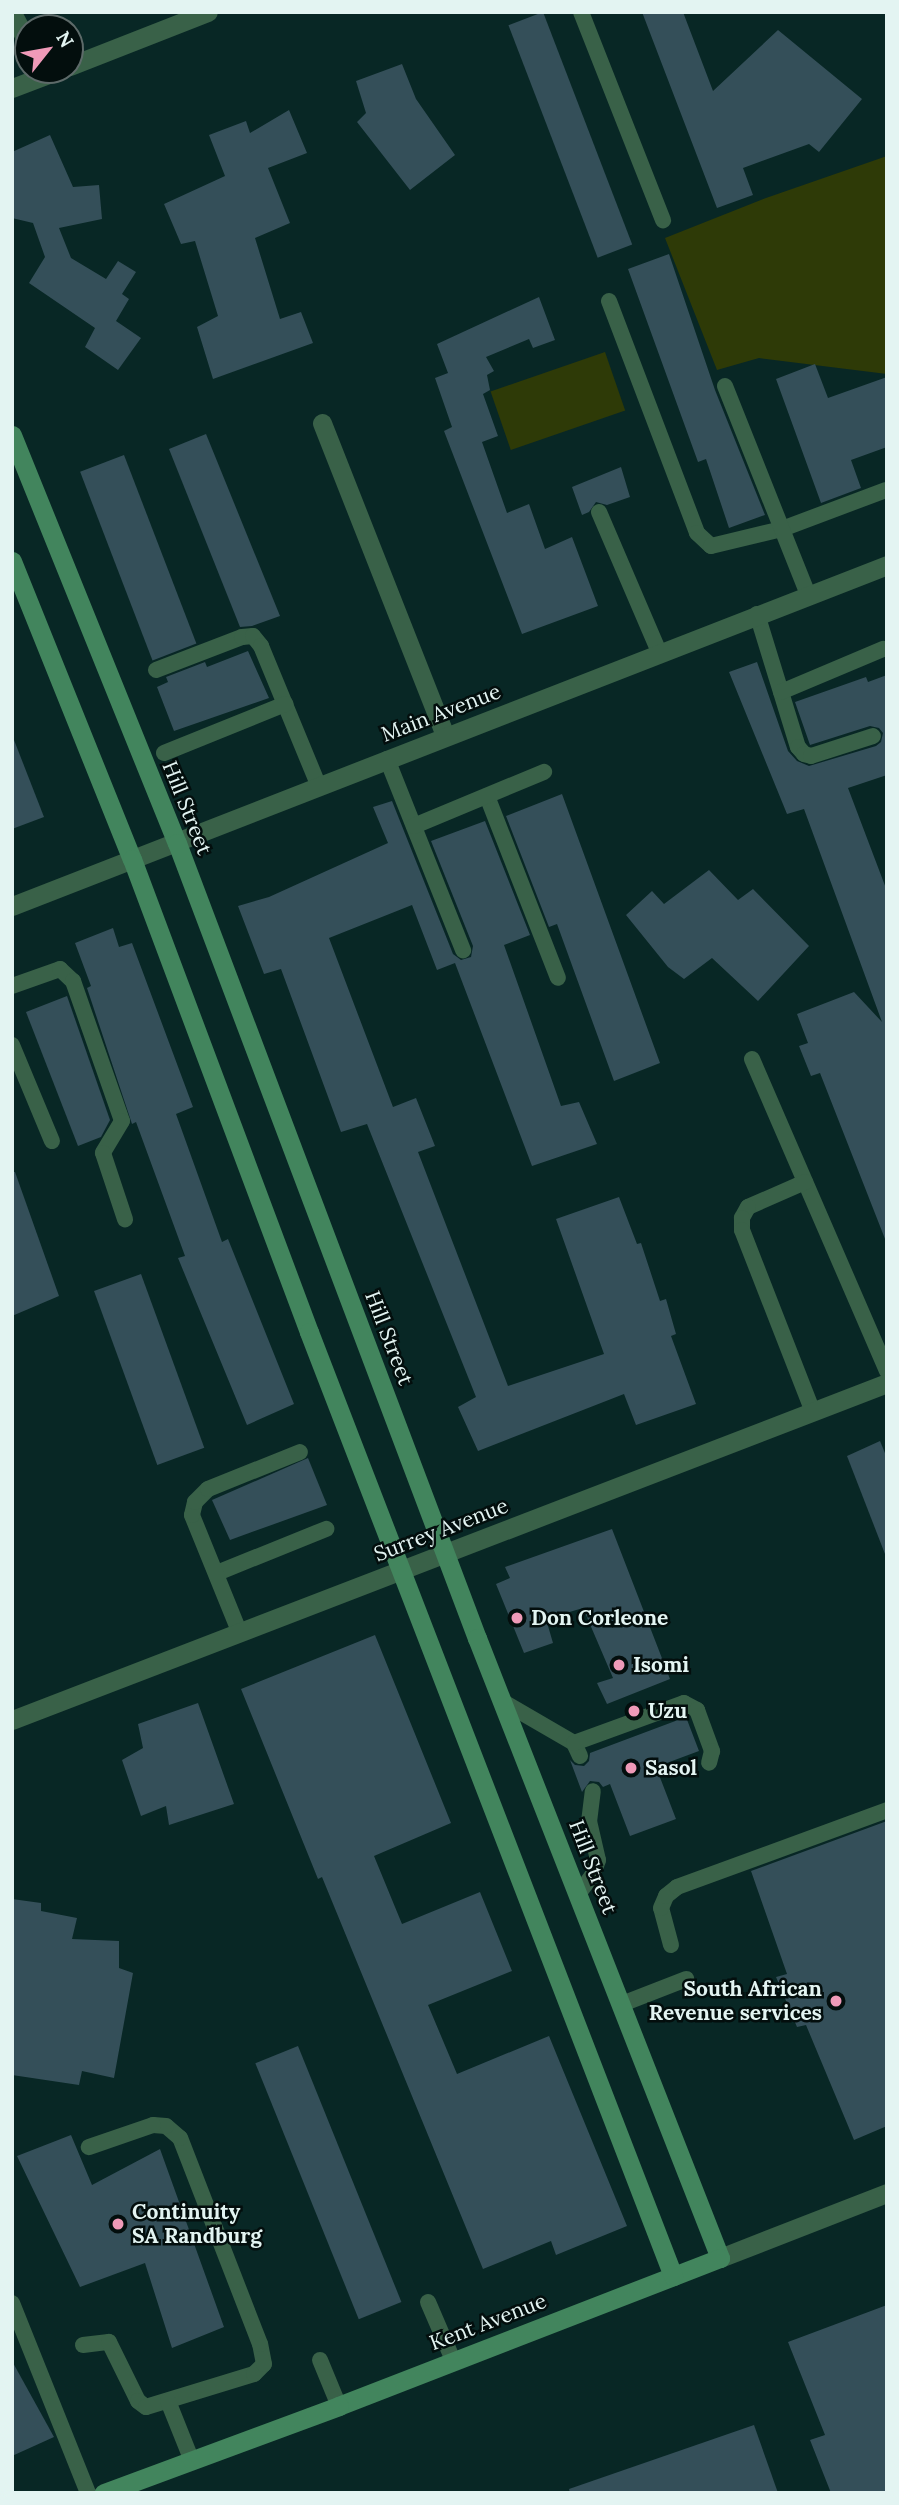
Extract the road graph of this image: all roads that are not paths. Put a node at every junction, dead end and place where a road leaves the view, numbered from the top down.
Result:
1 (208, 12) edge
2 (581, 12) edge
3 (176, 18) edge
4 (84, 60) edge
5 (663, 220) dead end
6 (609, 301) dead end
7 (725, 386) dead end
8 (322, 423) dead end
9 (12, 435) edge
10 (886, 490) edge
11 (599, 512) dead end
12 (782, 529) junction
13 (12, 561) edge
14 (887, 565) edge
15 (808, 594) junction
16 (757, 614) junction
17 (883, 649) dead end
18 (659, 652) junction
19 (156, 670) dead end
20 (781, 692) junction
21 (285, 704) junction
22 (445, 736) junction
23 (873, 736) dead end
24 (164, 752) dead end
25 (387, 759) junction
26 (544, 772) dead end
27 (319, 787) junction
28 (487, 796) junction
29 (414, 826) junction
30 (177, 842) junction
31 (132, 859) junction
32 (12, 906) edge
33 (463, 950) dead end
34 (558, 978) dead end
35 (12, 986) edge
36 (12, 1045) edge
37 (752, 1059) dead end
38 (52, 1141) dead end
39 (805, 1182) junction
40 (125, 1219) dead end
41 (887, 1371) edge
42 (887, 1383) edge
43 (813, 1412) junction
44 (300, 1451) dead end
45 (326, 1529) dead end
46 (446, 1553) junction
47 (401, 1570) junction
48 (217, 1573) junction
49 (239, 1631) junction
50 (505, 1703) junction
51 (12, 1720) edge
52 (709, 1763) dead end
53 (592, 1799) dead end
54 (887, 1810) edge
55 (579, 1893) junction
56 (671, 1945) dead end
57 (686, 1979) dead end
58 (622, 2004) junction
59 (89, 2147) dead end
60 (887, 2193) edge
61 (720, 2258) junction
62 (673, 2276) junction
63 (428, 2302) dead end
64 (12, 2303) edge
65 (83, 2345) dead end
66 (320, 2360) dead end
67 (453, 2360) junction
68 (168, 2401) junction
69 (339, 2406) junction
70 (192, 2461) junction
71 (88, 2493) edge
72 (104, 2493) edge

1 - 3 street
2 - 5 lane
3 - 4 street
6 - 12 lane
7 - 12 lane
8 - 22 street
9 - 30 main road, Hill Street
10 - 12 lane
11 - 18 lane
12 - 15 lane
13 - 31 main road
14 - 15 street, Main Avenue
15 - 16 street, Main Avenue
16 - 18 street, Main Avenue
16 - 20 lane
17 - 20 lane
18 - 22 street, Main Avenue
19 - 21 lane
20 - 23 lane
21 - 24 lane
21 - 27 lane
22 - 25 street, Main Avenue
25 - 27 street, Main Avenue
25 - 29 lane
26 - 28 lane
27 - 30 street, Main Avenue
28 - 29 lane
28 - 34 lane
29 - 33 lane
30 - 31 street, Main Avenue
30 - 46 main road, Hill Street
31 - 32 street, Main Avenue
31 - 47 main road
35 - 40 lane
36 - 38 lane
37 - 39 lane
39 - 41 lane
39 - 43 lane
42 - 43 street, Surrey Avenue
43 - 46 street, Surrey Avenue
44 - 48 lane
45 - 48 lane
46 - 47 street, Surrey Avenue
46 - 50 main road, Hill Street
47 - 49 street, Surrey Avenue
47 - 62 main road
48 - 49 lane
49 - 51 street, Surrey Avenue
50 - 52 lane
50 - 55 main road, Hill Street
53 - 55 lane
54 - 56 lane
55 - 58 main road, Hill Street
57 - 58 lane
58 - 61 main road, Hill Street
59 - 68 lane
60 - 61 street, Kent Avenue
61 - 62 main road, Kent Avenue
62 - 67 main road, Kent Avenue
63 - 67 lane
64 - 71 lane
65 - 68 lane
66 - 69 lane
67 - 69 main road, Kent Avenue
68 - 70 lane
69 - 70 main road, Kent Avenue
70 - 72 main road, Kent Avenue

